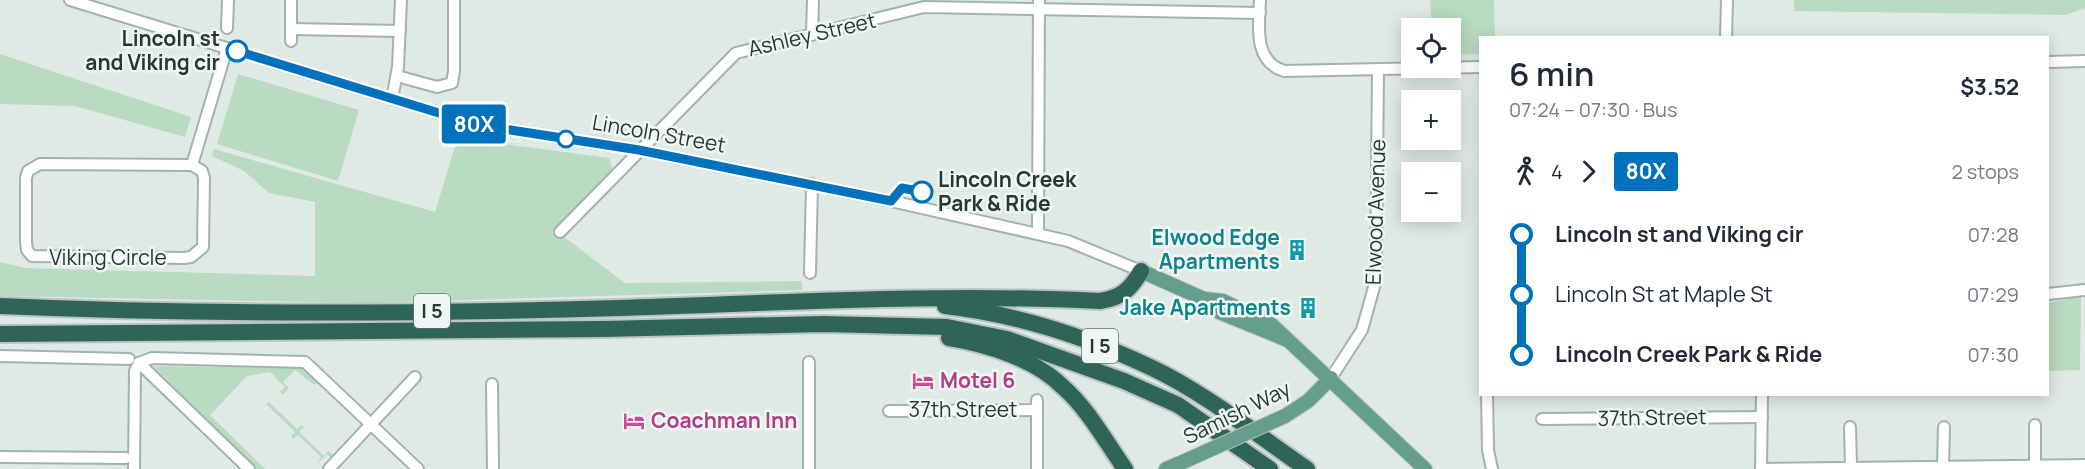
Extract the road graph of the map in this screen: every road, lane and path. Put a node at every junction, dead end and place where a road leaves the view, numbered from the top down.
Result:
1 (70, 0) edge
2 (228, 0) edge
3 (291, 0) edge
4 (401, 0) edge
5 (454, 0) edge
6 (813, 0) edge
7 (1260, 0) edge
8 (1727, 0) edge
9 (1039, 5) edge
10 (1260, 13) junction
11 (227, 28) dead end
12 (400, 31) junction
13 (812, 35) junction
14 (1726, 36) edge
15 (227, 48) junction
16 (2049, 62) edge
17 (2085, 62) edge
18 (1479, 67) edge
19 (1378, 71) junction
20 (397, 76) junction
21 (392, 99) junction
22 (639, 150) junction
23 (192, 165) junction
24 (812, 184) junction
25 (560, 232) dead end
26 (1038, 234) junction
27 (1141, 271) junction
28 (810, 273) dead end
29 (2085, 290) edge
30 (2049, 294) edge
31 (863, 301) junction
32 (0, 306) edge
33 (823, 324) junction
34 (0, 329) edge
35 (74, 331) junction
36 (0, 334) edge
37 (0, 356) edge
38 (134, 361) junction
39 (809, 362) dead end
40 (415, 377) dead end
41 (1331, 378) junction
42 (492, 384) dead end
43 (1487, 396) edge
44 (1762, 396) edge
45 (889, 411) dead end
46 (1762, 417) junction
47 (1542, 419) dead end
48 (371, 424) junction
49 (2035, 425) dead end
50 (1850, 427) dead end
51 (1944, 427) dead end
52 (0, 457) edge
53 (126, 458) dead end
54 (2085, 465) edge
55 (1943, 466) junction
56 (2035, 466) junction
57 (1851, 467) junction
58 (134, 469) edge
59 (249, 469) edge
60 (329, 469) edge
61 (418, 469) edge
62 (493, 469) edge
63 (809, 469) edge
64 (1037, 469) edge
65 (1125, 469) edge
66 (1166, 469) edge
67 (1270, 469) edge
68 (1307, 469) edge
69 (1425, 469) edge
70 (1492, 469) edge
71 (1761, 469) edge

1 - 15 street, Lincoln Street
2 - 11 street
3 - 12 street
4 - 12 street
5 - 20 street
6 - 13 street
7 - 10 street
8 - 14 street
9 - 10 street, Ashley Street
9 - 13 street, Ashley Street
9 - 26 street
10 - 19 street
12 - 20 street
13 - 22 street, Ashley Street
15 - 21 street, Lincoln Street
15 - 23 street
16 - 17 street
18 - 19 street
19 - 41 street, Elwood Avenue
20 - 21 street
21 - 22 street, Lincoln Street
22 - 24 street, Lincoln Street
22 - 25 street, Ashley Street
23 - 23 street, Viking Circle
24 - 26 street, Lincoln Street
24 - 28 street
26 - 27 street, Lincoln Street
27 - 31 highway
27 - 41 main road, Lincoln Street
29 - 30 street
31 - 32 highway, I 5
31 - 68 highway, I 5
33 - 35 highway, I 5
33 - 65 highway
33 - 67 highway, I 5
34 - 35 highway, I 5
35 - 36 highway
37 - 38 street
38 - 48 street
38 - 58 street
38 - 59 street
39 - 63 street
40 - 48 street
41 - 66 main road, Samish Way, bridge
41 - 69 main road
42 - 62 street
43 - 70 street
44 - 46 street
45 - 64 street, 37th Street
46 - 47 street, 37th Street
46 - 71 street
48 - 60 street
48 - 61 street
49 - 56 street
50 - 57 street
51 - 55 street
52 - 53 street
54 - 56 street
55 - 56 street
55 - 57 street
57 - 71 street

